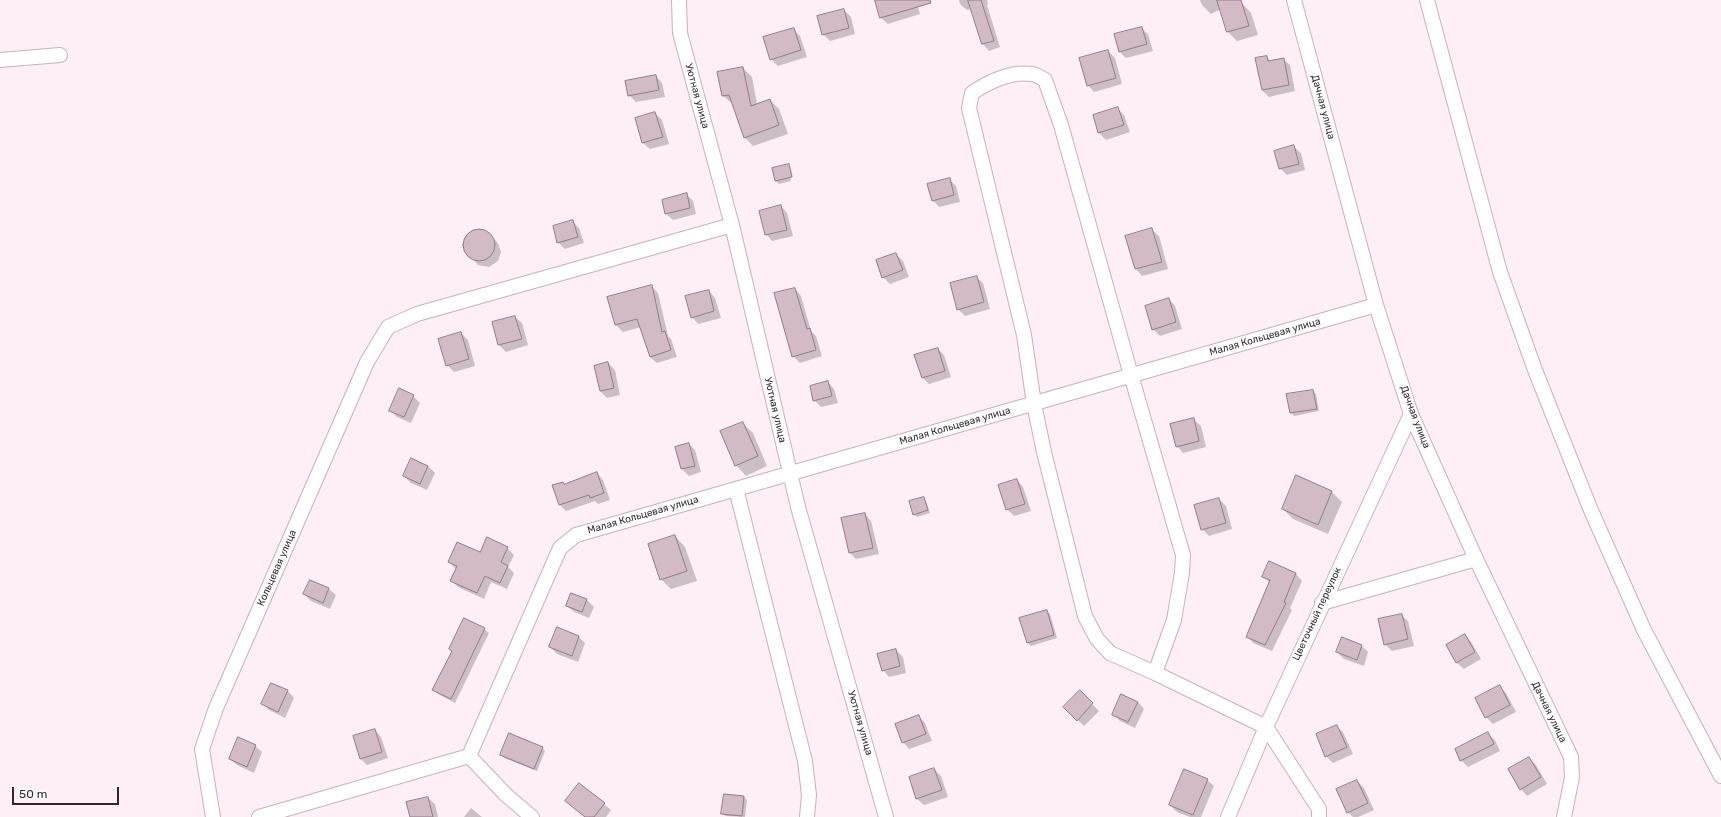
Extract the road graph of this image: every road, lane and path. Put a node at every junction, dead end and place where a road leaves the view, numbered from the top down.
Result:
1 (679, 0) edge
2 (1294, 0) edge
3 (1427, 0) edge
4 (60, 55) dead end
5 (0, 60) edge
6 (732, 225) junction
7 (1376, 305) junction
8 (1131, 375) junction
9 (1034, 404) junction
10 (1411, 414) junction
11 (790, 472) junction
12 (736, 489) junction
13 (1476, 559) junction
14 (1322, 603) junction
15 (1155, 673) junction
16 (1266, 727) junction
17 (469, 756) junction
18 (1721, 776) edge
19 (213, 817) edge
20 (259, 817) edge
21 (532, 817) edge
22 (807, 817) edge
23 (886, 817) edge
24 (1228, 817) edge
25 (1319, 817) edge
26 (1564, 817) edge

1 - 6 street, Уютная улица
2 - 7 street, Дачная улица
3 - 18 street
4 - 5 street
6 - 11 street, Уютная улица
6 - 19 street, Кольцевая улица
7 - 8 street, Малая Кольцевая улица
7 - 10 street, Дачная улица
8 - 9 street, Малая Кольцевая улица
8 - 9 street
8 - 15 street
9 - 11 street, Малая Кольцевая улица
9 - 15 street
10 - 13 street, Дачная улица
10 - 14 street, Цветочный переулок
11 - 12 street, Малая Кольцевая улица
11 - 23 street, Уютная улица
12 - 17 street, Малая Кольцевая улица
12 - 22 street
13 - 14 street
13 - 26 street, Дачная улица
14 - 16 street, Цветочный переулок
15 - 16 street
16 - 24 street, Цветочный переулок
16 - 25 street
17 - 20 street
17 - 21 street

